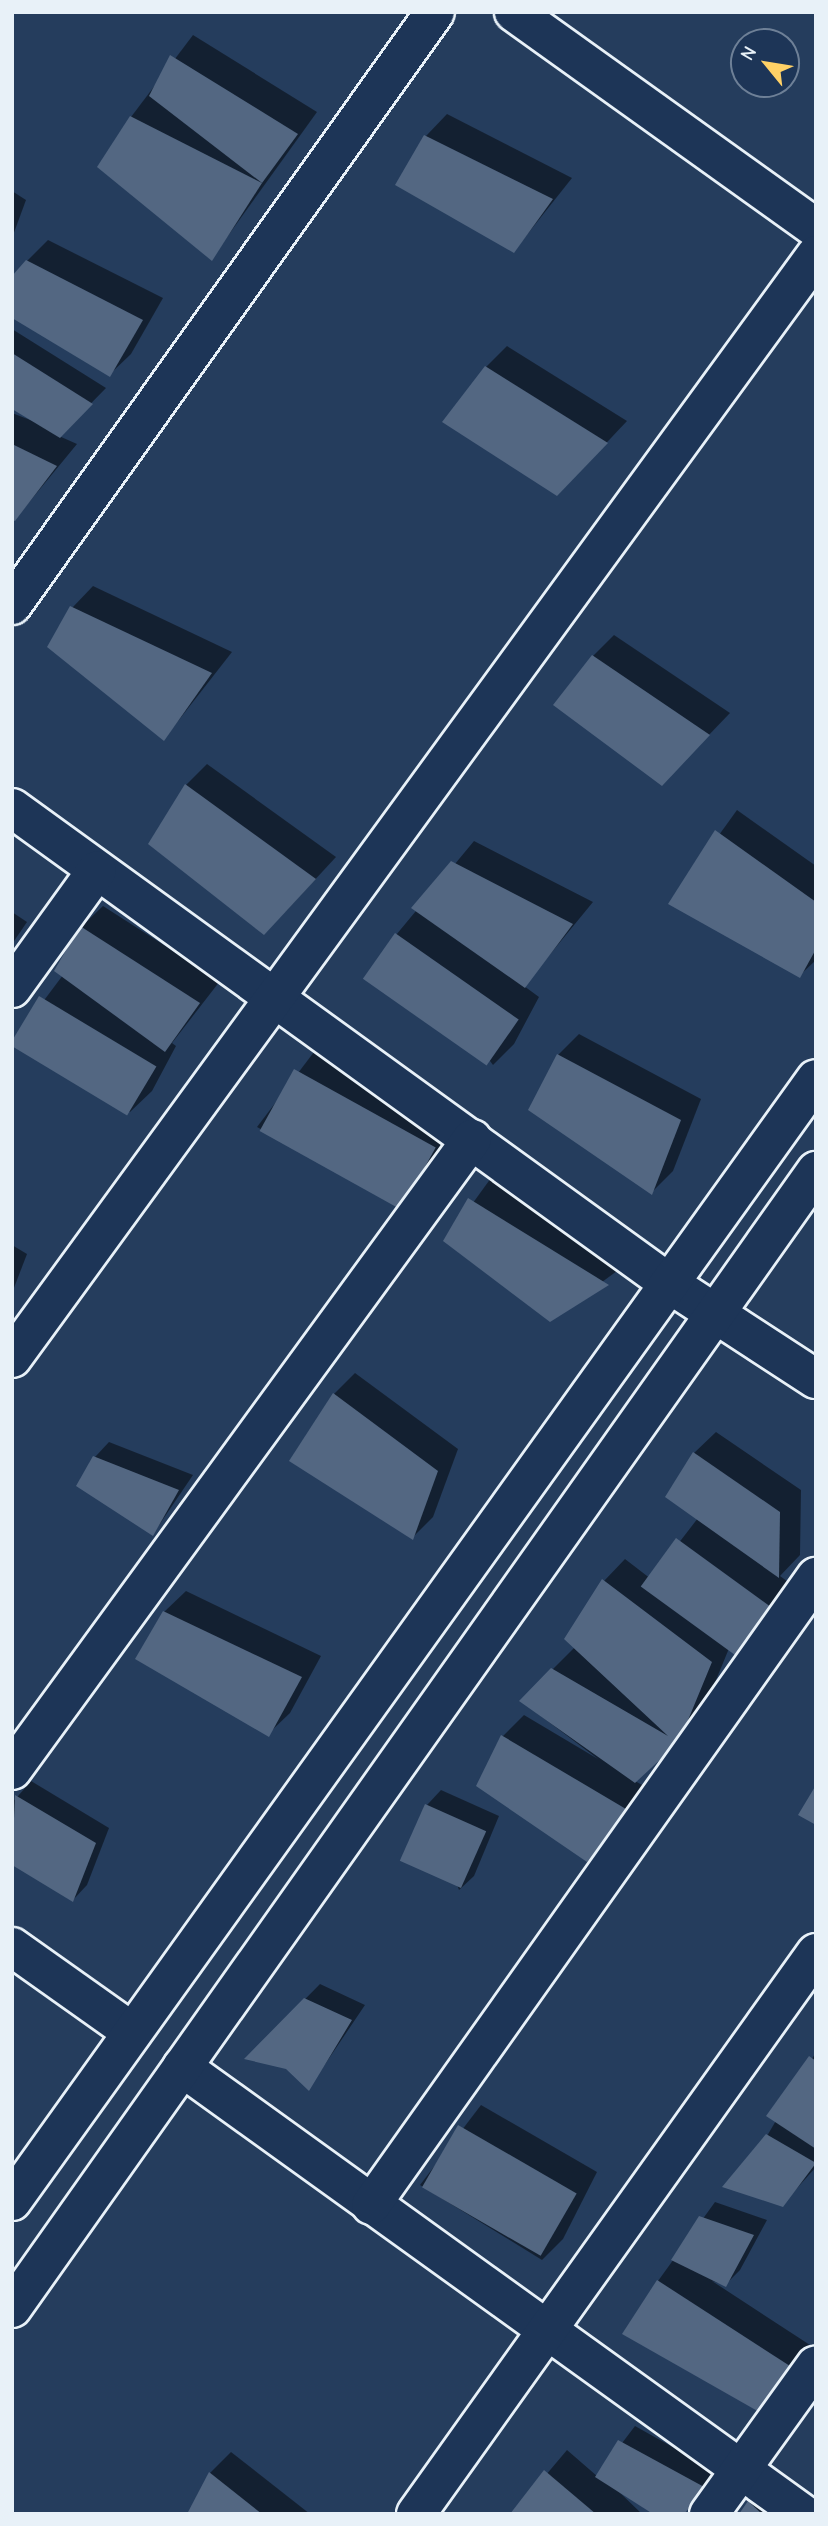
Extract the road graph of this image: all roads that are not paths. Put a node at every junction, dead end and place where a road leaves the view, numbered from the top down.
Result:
1 (435, 12) edge
2 (514, 12) edge
3 (816, 228) edge
4 (816, 255) edge
5 (12, 604) edge
6 (12, 808) edge
7 (97, 870) junction
8 (12, 988) edge
9 (275, 994) junction
10 (816, 1079) edge
11 (472, 1139) junction
12 (816, 1171) edge
13 (670, 1284) junction
14 (716, 1310) junction
15 (12, 1358) edge
16 (816, 1379) edge
17 (816, 1577) edge
18 (12, 1770) edge
19 (12, 1947) edge
20 (816, 1953) edge
21 (132, 2032) junction
22 (182, 2067) junction
23 (12, 2201) edge
24 (371, 2205) junction
25 (12, 2308) edge
26 (544, 2331) junction
27 (816, 2365) edge
28 (740, 2469) junction
29 (416, 2514) edge
30 (709, 2514) edge
31 (803, 2514) edge

1 - 5 street
2 - 3 street
4 - 9 street
6 - 7 street
7 - 8 street
7 - 9 street
9 - 11 street
9 - 15 street
10 - 13 street
11 - 13 street
11 - 18 street
12 - 14 street
13 - 14 street
13 - 21 street
14 - 16 street
14 - 22 street
17 - 24 street
19 - 21 street
20 - 26 street
21 - 23 street
22 - 24 street
22 - 25 street
24 - 26 street
26 - 28 street
26 - 29 street
27 - 28 street
28 - 30 street
28 - 31 street

